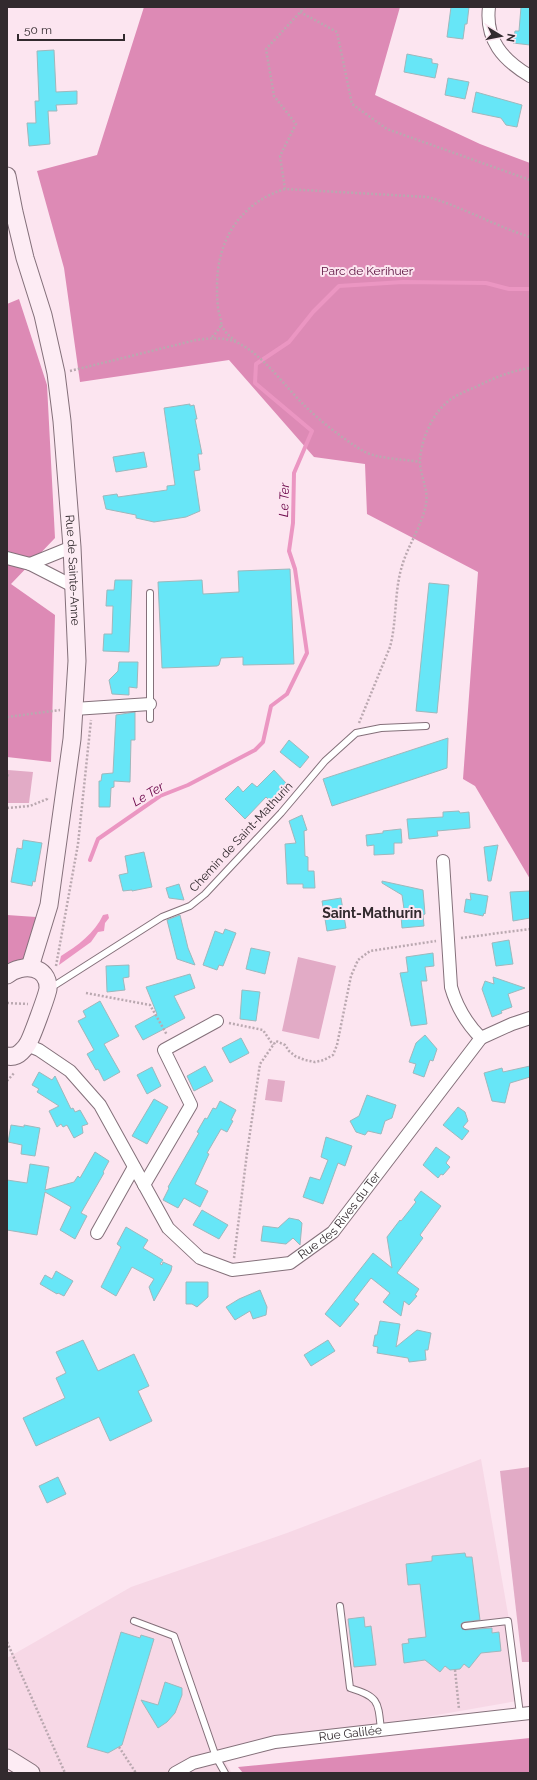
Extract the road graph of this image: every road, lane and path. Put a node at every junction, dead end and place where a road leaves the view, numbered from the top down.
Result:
1 (304, 7) edge
2 (489, 7) edge
3 (300, 12) junction
4 (530, 76) edge
5 (7, 176) edge
6 (530, 180) edge
7 (285, 189) junction
8 (530, 237) edge
9 (221, 325) junction
10 (211, 338) junction
11 (238, 343) junction
12 (530, 368) edge
13 (56, 374) junction
14 (420, 462) junction
15 (72, 547) junction
16 (7, 558) edge
17 (30, 564) junction
18 (73, 586) junction
19 (150, 593) dead end
20 (150, 704) junction
21 (71, 708) junction
22 (7, 717) edge
23 (59, 717) dead end
24 (150, 719) dead end
25 (426, 726) dead end
26 (356, 733) junction
27 (48, 793) dead end
28 (7, 808) edge
29 (443, 861) dead end
30 (530, 929) edge
31 (448, 939) junction
32 (30, 967) junction
33 (7, 975) edge
34 (52, 987) junction
35 (86, 993) dead end
36 (7, 1003) edge
37 (41, 1009) junction
38 (530, 1018) edge
39 (218, 1021) joint
40 (164, 1030) dead end
41 (481, 1038) junction
42 (273, 1045) junction
43 (27, 1046) junction
44 (7, 1056) edge
45 (134, 1167) junction
46 (144, 1185) junction
47 (97, 1233) dead end
48 (232, 1270) junction
49 (340, 1606) dead end
50 (134, 1621) dead end
51 (465, 1626) dead end
52 (7, 1642) edge
53 (456, 1670) dead end
54 (525, 1714) edge
55 (461, 1721) junction
56 (381, 1730) junction
57 (119, 1747) dead end
58 (216, 1757) junction
59 (7, 1758) edge
60 (32, 1773) edge
61 (65, 1773) edge
62 (136, 1773) edge
63 (175, 1773) edge
64 (225, 1773) edge

1 - 3 path
2 - 4 street
3 - 6 path
3 - 7 path
5 - 13 street, Rue de Sainte-Anne
7 - 8 path
7 - 9 path
9 - 10 path
9 - 11 path
10 - 11 path
10 - 13 path
11 - 14 path
12 - 14 path
13 - 15 street, Rue de Sainte-Anne
14 - 26 path
15 - 17 street
15 - 18 street, Rue de Sainte-Anne
16 - 17 street
17 - 18 street
18 - 21 street, Rue de Sainte-Anne
19 - 20 lane
20 - 21 street
20 - 24 lane
21 - 22 path
21 - 23 path
21 - 32 street, Rue de Sainte-Anne
21 - 34 path
25 - 26 lane
26 - 34 lane, Chemin de Saint-Mathurin
27 - 28 path
29 - 31 street
30 - 31 path
31 - 41 street
31 - 42 path
32 - 33 street
32 - 34 street
34 - 37 street
35 - 40 path
36 - 37 path
37 - 43 street
38 - 41 street, Rue des Rives du Ter
39 - 42 path
39 - 46 street
41 - 48 street, Rue des Rives du Ter
42 - 48 path
43 - 44 street
43 - 45 street, Rue des Rives du Ter
45 - 46 street, Rue des Rives du Ter
45 - 47 street
46 - 48 street, Rue des Rives du Ter
49 - 56 lane
50 - 58 lane
51 - 54 lane
52 - 61 path
53 - 55 path
54 - 55 street, Rue Galilée
55 - 56 street, Rue Galilée
56 - 58 street, Rue Galilée
57 - 62 path
58 - 63 street, Rue Galilée
58 - 64 lane
59 - 60 street

